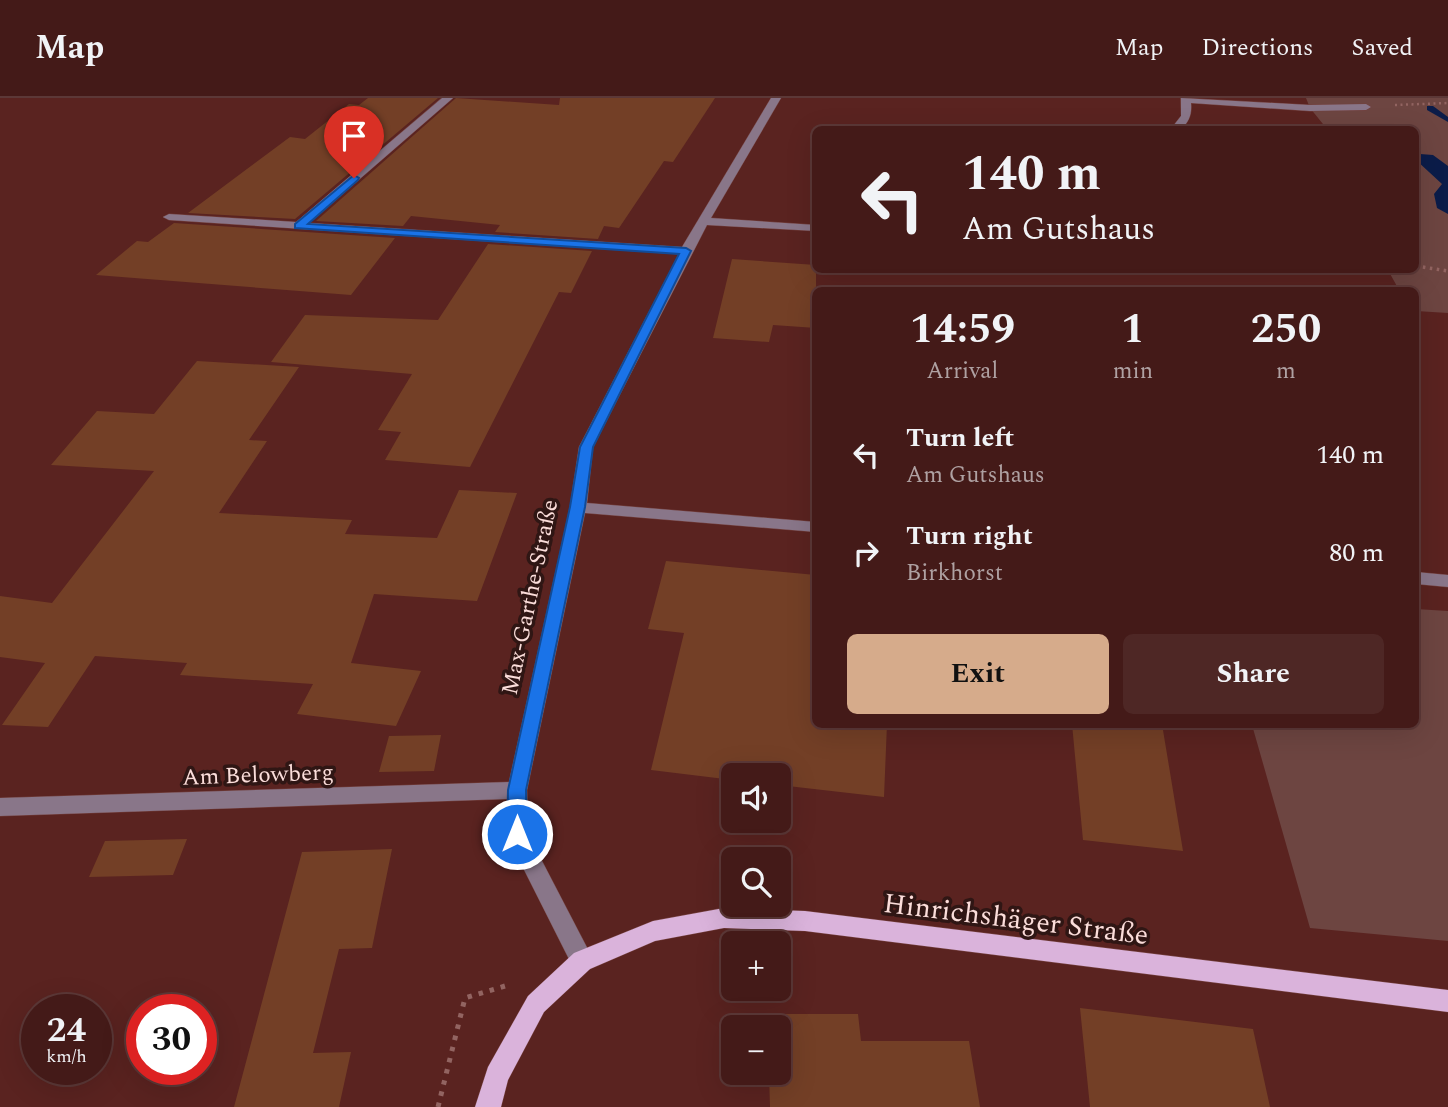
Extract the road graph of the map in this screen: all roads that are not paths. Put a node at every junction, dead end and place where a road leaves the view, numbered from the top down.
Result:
1 (448, 98) edge
2 (776, 98) edge
3 (1186, 99) edge
4 (1366, 107) road end
5 (1180, 126) edge
6 (169, 218) dead end
7 (703, 221) junction
8 (298, 226) junction
9 (812, 228) edge
10 (686, 251) junction
11 (578, 507) junction
12 (812, 527) edge
13 (1419, 578) edge
14 (1448, 580) edge
15 (517, 790) junction
16 (0, 807) edge
17 (582, 961) junction
18 (1448, 1001) edge
19 (488, 1107) edge

1 - 8 street
2 - 7 street, Max-Garthe-Straße
3 - 4 street
3 - 5 street
6 - 8 street
7 - 9 street
7 - 10 street, Max-Garthe-Straße
8 - 10 street
10 - 11 street, Max-Garthe-Straße
11 - 12 street
11 - 15 street, Max-Garthe-Straße
13 - 14 street
15 - 16 street, Am Belowberg
15 - 17 street, Max-Garthe-Straße
17 - 18 main road, Hinrichshäger Straße
17 - 19 main road

